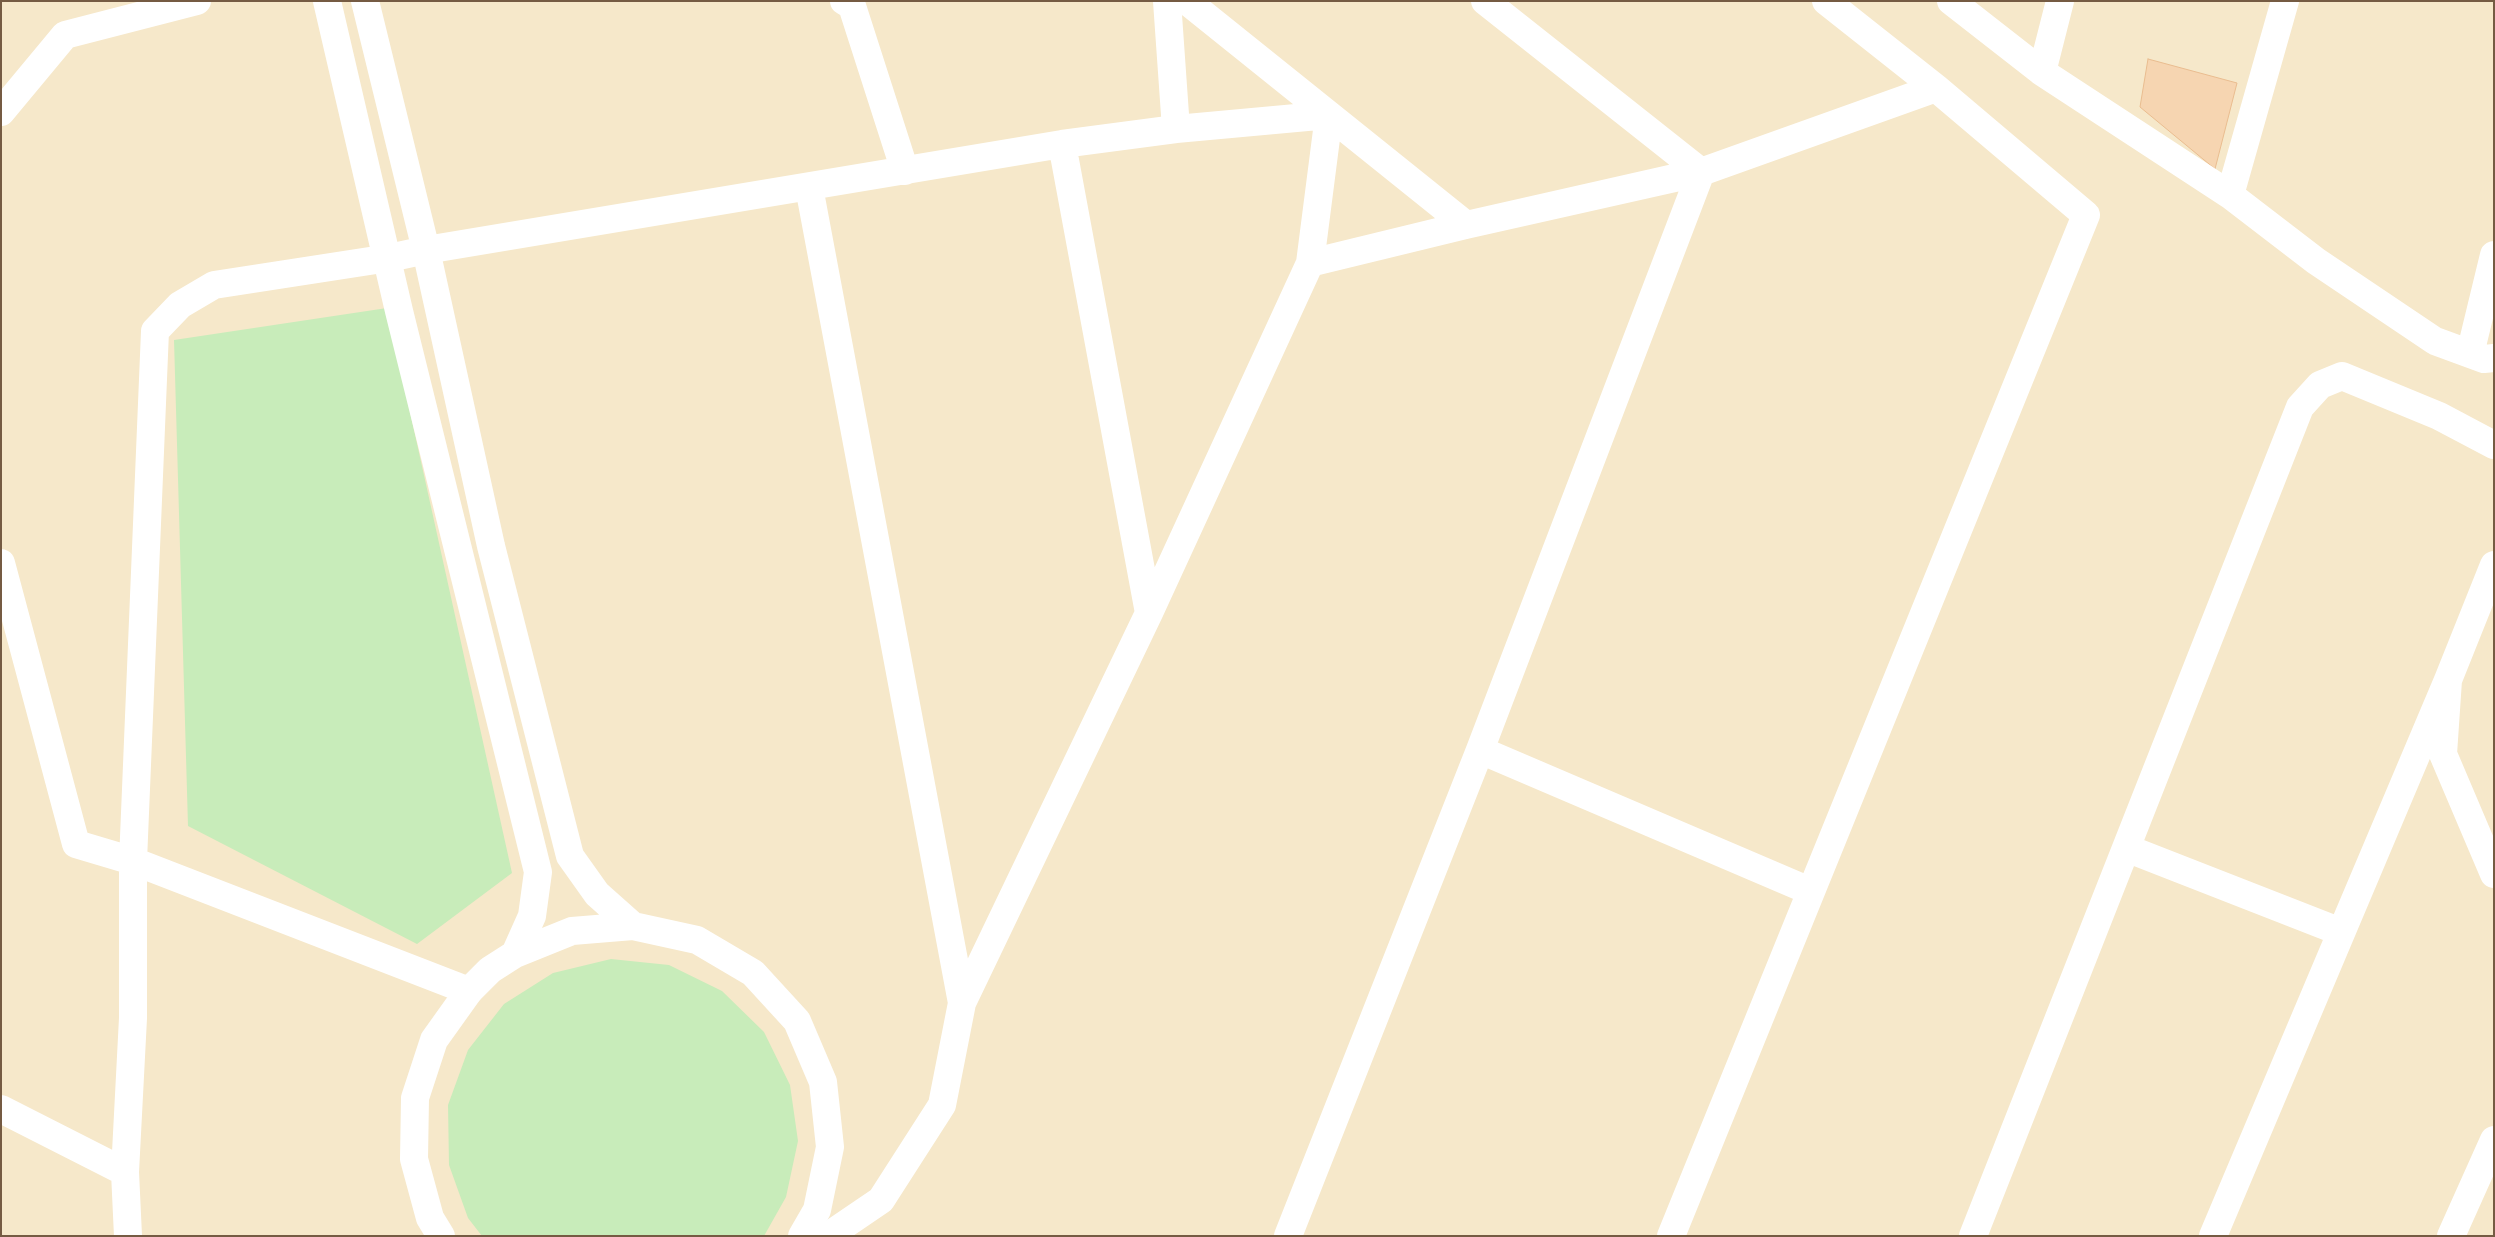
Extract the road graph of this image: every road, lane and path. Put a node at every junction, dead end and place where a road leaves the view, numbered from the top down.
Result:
1 (197, 1) edge
2 (327, 1) edge
3 (365, 1) edge
4 (844, 1) edge
5 (1167, 1) edge
6 (1188, 1) edge
7 (1485, 1) edge
8 (1826, 1) edge
9 (1950, 1) edge
10 (2060, 1) edge
11 (2285, 1) edge
12 (2042, 72) junction
13 (1936, 88) junction
14 (1, 112) edge
15 (1329, 115) junction
16 (1176, 129) junction
17 (1062, 144) junction
18 (905, 171) junction
19 (1701, 172) junction
20 (809, 187) junction
21 (2230, 195) junction
22 (1466, 225) junction
23 (426, 250) junction
24 (2494, 255) edge
25 (389, 258) junction
26 (1310, 263) junction
27 (2482, 356) edge
28 (2494, 445) edge
29 (1, 563) edge
30 (2494, 565) edge
31 (1149, 613) junction
32 (2448, 680) junction
33 (1480, 750) junction
34 (2126, 848) junction
35 (133, 861) junction
36 (2494, 874) edge
37 (1810, 891) junction
38 (633, 926) junction
39 (2342, 932) junction
40 (515, 954) junction
41 (469, 991) junction
42 (962, 1003) junction
43 (1, 1109) edge
44 (2494, 1140) edge
45 (125, 1172) junction
46 (128, 1236) edge
47 (441, 1236) edge
48 (802, 1236) edge
49 (828, 1236) edge
50 (1288, 1236) edge
51 (1671, 1236) edge
52 (1973, 1236) edge
53 (2213, 1236) edge
54 (2451, 1236) edge

1 - 14 street
2 - 25 street
3 - 23 street
4 - 18 street
5 - 16 street
6 - 15 street
7 - 19 street
8 - 13 street
9 - 12 street
10 - 12 street
11 - 21 street
12 - 21 street
13 - 19 street
13 - 37 street
15 - 16 street
15 - 22 street
15 - 26 street
16 - 17 street
17 - 18 street
17 - 31 street
18 - 20 street
19 - 22 street
19 - 33 street
20 - 23 street
20 - 42 street
21 - 27 street
22 - 26 street
23 - 25 street
23 - 38 street
24 - 27 street
25 - 35 street
25 - 40 street
26 - 31 street
28 - 34 street
29 - 35 street
30 - 32 street
31 - 42 street
32 - 36 street
32 - 39 street
33 - 37 street
33 - 50 street
34 - 39 street
34 - 52 street
35 - 41 street
35 - 45 street
37 - 51 street
38 - 40 street
38 - 48 street
39 - 53 street
40 - 41 street
41 - 47 street
42 - 49 street
43 - 45 street
44 - 54 street
45 - 46 street

